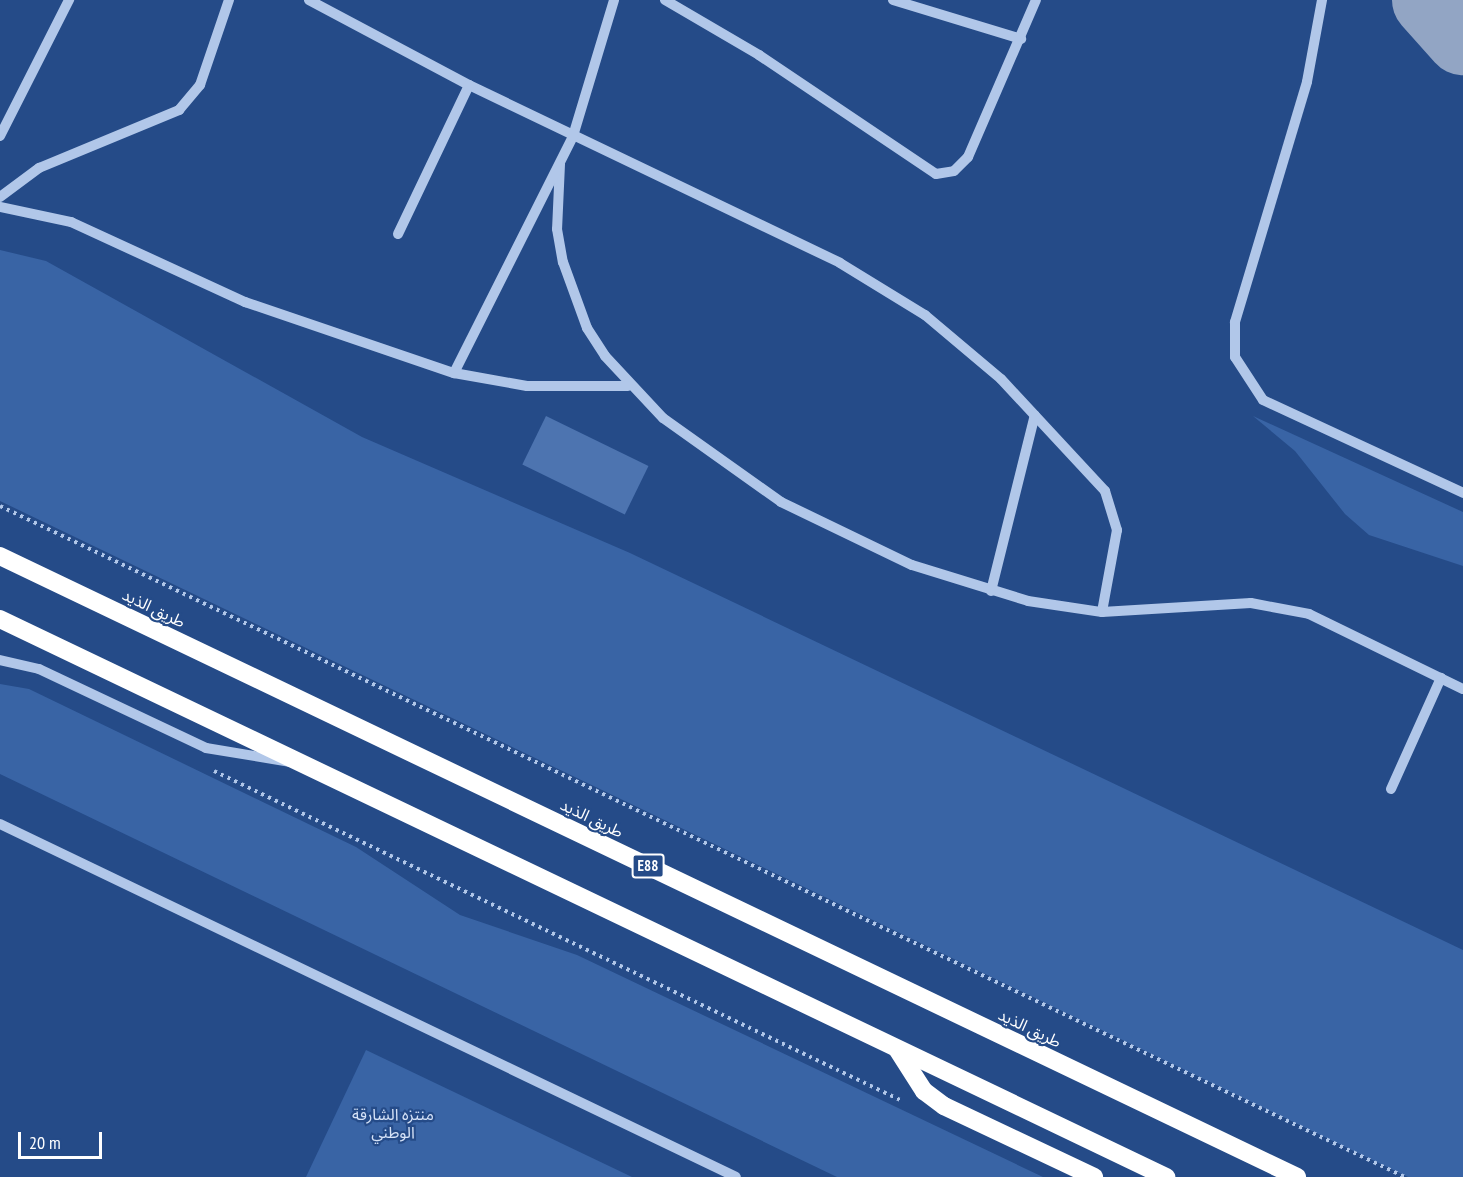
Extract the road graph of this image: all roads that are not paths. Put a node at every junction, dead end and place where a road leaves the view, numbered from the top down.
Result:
1 (69, 0) edge
2 (229, 0) edge
3 (309, 0) edge
4 (614, 0) edge
5 (665, 0) edge
6 (893, 0) edge
7 (1036, 0) edge
8 (1322, 0) edge
9 (1021, 39) junction
10 (469, 85) junction
11 (0, 136) edge
12 (573, 136) junction
13 (560, 164) junction
14 (0, 197) edge
15 (0, 207) edge
16 (398, 234) dead end
17 (454, 373) junction
18 (628, 386) junction
19 (1035, 416) junction
20 (1463, 494) edge
21 (0, 556) edge
22 (991, 591) junction
23 (1102, 612) junction
24 (0, 620) edge
25 (0, 660) edge
26 (1441, 678) junction
27 (1463, 689) edge
28 (298, 762) junction
29 (1390, 789) dead end
30 (0, 824) edge
31 (897, 1049) junction
32 (736, 1177) edge
33 (1094, 1177) edge
34 (1166, 1177) edge
35 (1297, 1177) edge

1 - 11 lane
2 - 14 lane
3 - 10 lane
4 - 12 lane
5 - 9 lane
6 - 9 lane
7 - 9 lane
8 - 20 lane
10 - 12 lane
10 - 16 lane
12 - 13 lane
12 - 19 lane
13 - 17 lane
13 - 18 lane
15 - 17 lane
17 - 18 lane
18 - 22 lane
19 - 22 lane
19 - 23 lane
21 - 35 highway, طريق الذيد / E88
22 - 23 lane
23 - 26 lane
24 - 28 highway
25 - 28 lane
26 - 27 lane
26 - 29 lane
28 - 31 highway
30 - 32 lane
31 - 33 highway
31 - 34 highway

